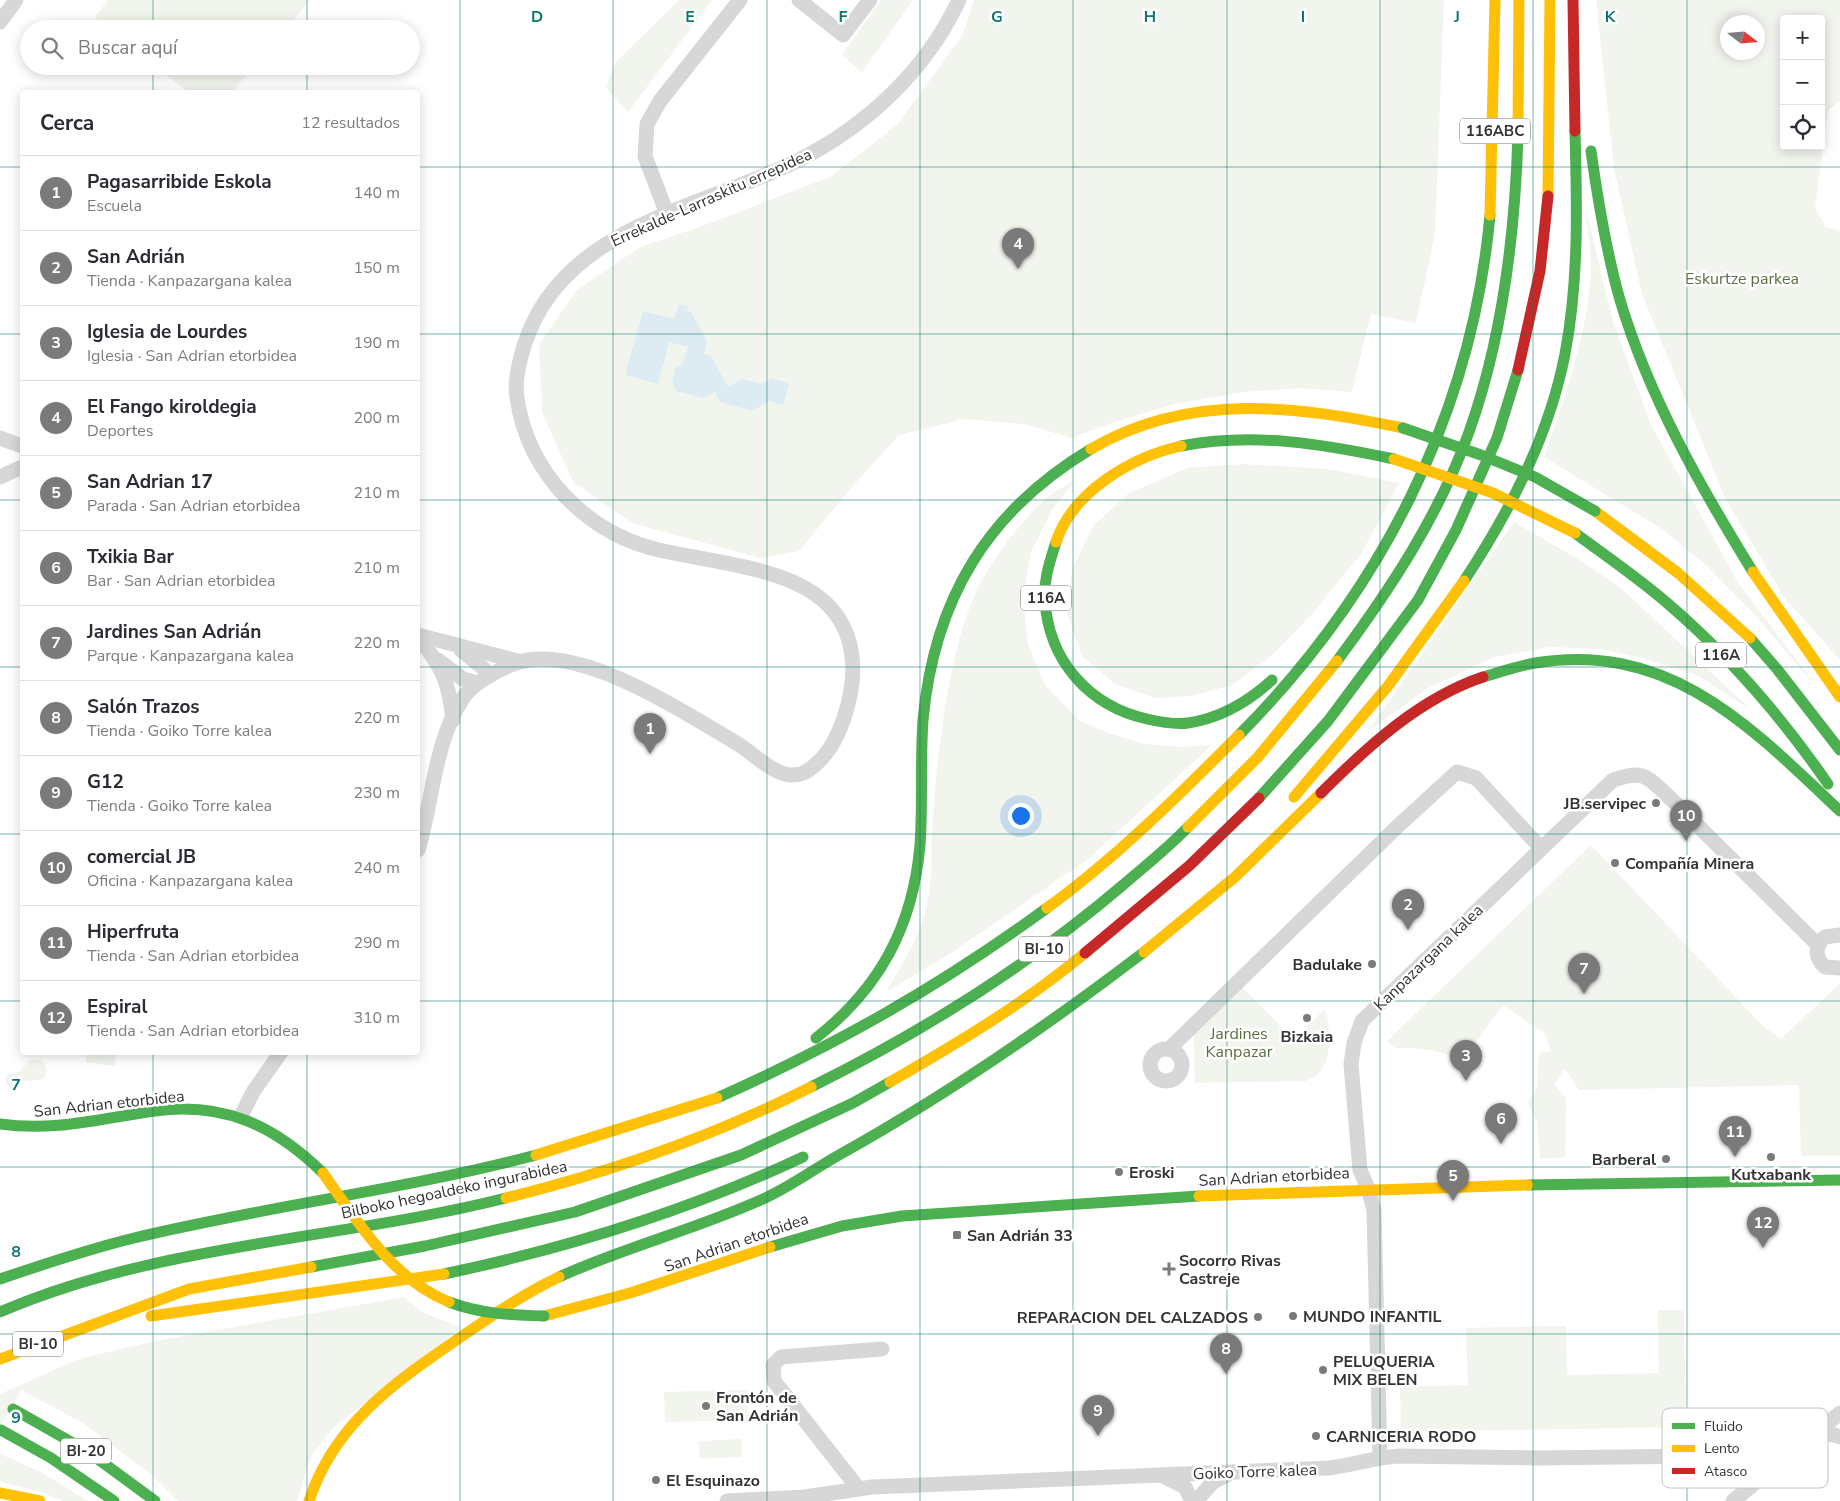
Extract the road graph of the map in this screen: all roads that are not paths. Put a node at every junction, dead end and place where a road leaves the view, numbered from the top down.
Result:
1 (16, 0) edge
2 (740, 0) edge
3 (798, 0) edge
4 (870, 0) edge
5 (959, 0) edge
6 (1495, 0) edge
7 (1519, 0) edge
8 (1550, 0) edge
9 (1573, 3) edge
10 (0, 22) edge
11 (1586, 97) dead end
12 (1590, 136) dead end
13 (667, 214) junction
14 (0, 438) edge
15 (20, 445) edge
16 (20, 468) edge
17 (0, 477) edge
18 (1357, 589) junction
19 (420, 637) edge
20 (420, 639) edge
21 (458, 648) junction
22 (435, 658) junction
23 (518, 662) junction
24 (483, 680) junction
25 (1840, 697) edge
26 (453, 721) junction
27 (1840, 750) edge
28 (1840, 802) edge
29 (1287, 805) dead end
30 (1840, 811) edge
31 (420, 841) edge
32 (1540, 847) junction
33 (1221, 873) dead end
34 (1840, 935) edge
35 (1818, 945) junction
36 (1148, 947) junction
37 (1840, 968) edge
38 (1169, 1049) dead end
39 (279, 1055) edge
40 (940, 1093) junction
41 (708, 1102) junction
42 (240, 1116) junction
43 (0, 1124) edge
44 (865, 1126) dead end
45 (815, 1151) dead end
46 (1840, 1180) edge
47 (1368, 1188) junction
48 (0, 1279) edge
49 (0, 1312) edge
50 (76, 1330) junction
51 (882, 1349) dead end
52 (0, 1358) edge
53 (13, 1408) dead end
54 (1840, 1413) edge
55 (1828, 1423) edge
56 (1, 1430) edge
57 (1828, 1435) edge
58 (1840, 1437) edge
59 (1662, 1456) edge
60 (1380, 1457) junction
61 (1232, 1472) junction
62 (1160, 1475) junction
63 (858, 1488) junction
64 (1748, 1488) edge
65 (0, 1493) edge
66 (40, 1501) edge
67 (114, 1501) edge
68 (155, 1501) edge
69 (309, 1501) edge
70 (727, 1501) edge
71 (1192, 1501) edge
72 (1196, 1501) edge
73 (1733, 1501) edge

1 - 10 street
2 - 13 street
3 - 4 street
5 - 13 street, Errekalde-Larraskitu errepidea
6 - 18 main road, 116ABC
7 - 49 main road, Bilboko hegoaldeko ingurabidea / BI-10
8 - 50 main road, BI-10
9 - 11 main road
9 - 29 main road
12 - 25 main road
13 - 23 street, Errekalde-Larraskitu errepidea
14 - 15 street
16 - 17 street
18 - 28 main road, 116A, bridge
18 - 41 main road
19 - 21 street
20 - 22 street
21 - 23 street
21 - 24 street
22 - 24 street
22 - 26 street
23 - 24 street, Errekalde-Larraskitu errepidea
24 - 26 street, Errekalde-Larraskitu errepidea
26 - 31 street, Errekalde-Larraskitu errepidea
27 - 41 main road, bridge
30 - 36 main road
32 - 35 street, Kanpazargana kalea
32 - 38 street
32 - 47 street, Kanpazargana kalea
33 - 36 main road
34 - 35 street
35 - 37 street
36 - 40 main road
39 - 42 street
40 - 44 main road
40 - 69 main road
41 - 48 main road
42 - 43 main road, San Adrian etorbidea
42 - 47 main road, San Adrian etorbidea, bridge
45 - 50 main road
46 - 47 main road, San Adrian etorbidea
47 - 60 street, Kanpazargana kalea
50 - 52 main road, BI-10
51 - 63 street
53 - 68 main road, BI-20
54 - 55 street
56 - 67 main road, BI-20
57 - 58 street
59 - 60 street, Goiko Torre kalea
60 - 61 street, Goiko Torre kalea
61 - 62 street, Goiko Torre kalea
61 - 72 street
62 - 63 street, Goiko Torre kalea
62 - 71 street
63 - 70 street, Goiko Torre kalea
64 - 73 street
65 - 66 main road

